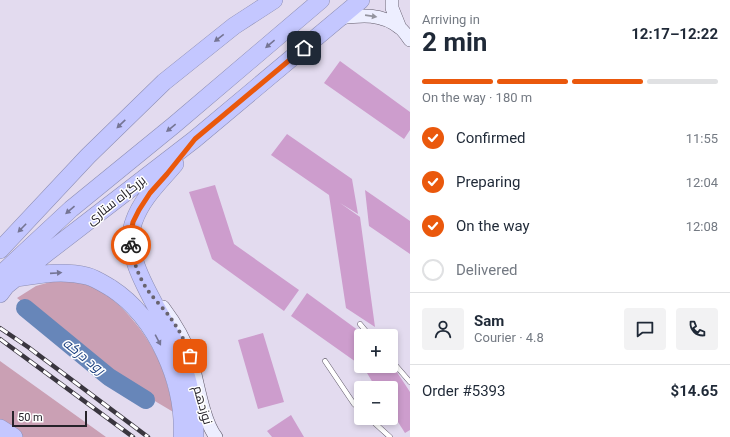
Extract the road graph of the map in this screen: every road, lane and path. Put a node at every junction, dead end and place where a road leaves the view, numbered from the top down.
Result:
1 (274, 0) edge
2 (321, 0) edge
3 (361, 0) edge
4 (392, 0) edge
5 (340, 18) junction
6 (400, 28) junction
7 (410, 40) edge
8 (195, 139) junction
9 (0, 250) edge
10 (0, 275) edge
11 (17, 278) junction
12 (147, 289) junction
13 (0, 294) edge
14 (360, 324) dead end
15 (364, 329) edge
16 (325, 361) dead end
17 (398, 368) edge
18 (410, 382) edge
19 (354, 404) edge
20 (377, 425) edge
21 (0, 428) edge
22 (182, 432) edge
23 (14, 437) edge
24 (195, 437) edge
25 (216, 437) edge
26 (390, 437) edge

1 -> 9 highway
2 -> 10 highway, بزرگراه ستاری
3 - 5 highway, بزرگراه ستاری
4 - 6 street
5 -> 6 street
5 - 8 highway, بزرگراه ستاری
6 - 7 street
8 - 11 highway, بزرگراه ستاری
8 - 12 highway
11 - 13 highway, بزرگراه ستاری
11 -> 22 highway
12 - 24 highway
12 - 25 street, نوزدهم
14 - 15 lane
16 - 19 lane
17 - 18 lane
20 - 26 lane
21 - 23 highway

